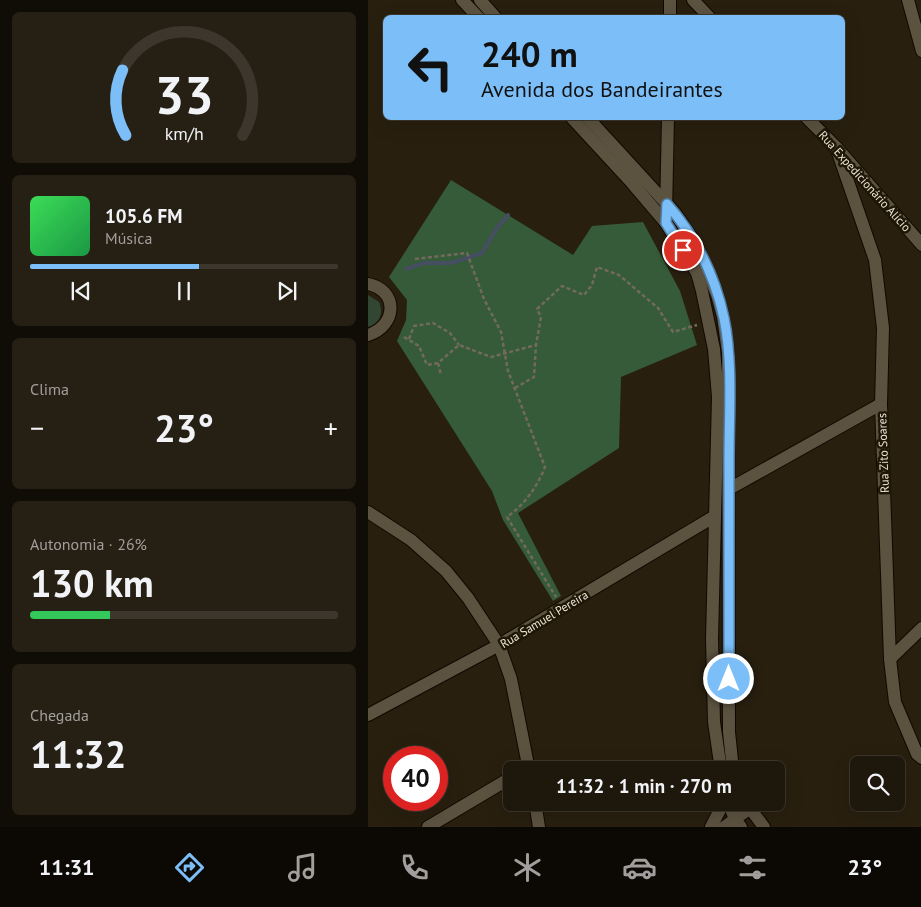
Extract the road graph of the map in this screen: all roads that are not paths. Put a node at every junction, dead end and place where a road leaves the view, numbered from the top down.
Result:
1 (462, 0) edge
2 (480, 0) edge
3 (670, 0) edge
4 (693, 0) edge
5 (901, 0) edge
6 (909, 6) edge
7 (476, 15) edge
8 (493, 15) edge
9 (670, 15) edge
10 (707, 15) edge
11 (922, 23) edge
12 (922, 51) edge
13 (574, 120) edge
14 (590, 120) edge
15 (668, 120) edge
16 (809, 120) edge
17 (836, 147) junction
18 (667, 204) junction
19 (666, 223) junction
20 (922, 245) edge
21 (368, 284) edge
22 (368, 335) edge
23 (881, 404) junction
24 (729, 489) junction
25 (368, 512) edge
26 (715, 516) junction
27 (922, 628) edge
28 (499, 645) junction
29 (890, 658) junction
30 (368, 715) edge
31 (922, 758) edge
32 (526, 761) edge
33 (720, 761) edge
34 (731, 761) edge
35 (503, 782) edge
36 (536, 811) edge
37 (720, 811) edge
38 (729, 811) edge
39 (744, 811) edge
40 (752, 811) edge
41 (733, 824) edge
42 (428, 827) edge
43 (539, 827) edge
44 (710, 827) edge
45 (764, 827) edge

1 - 7 street
2 - 8 street
3 - 9 street
4 - 10 street
5 - 6 street
6 - 11 street
6 - 12 street
13 - 19 street
14 - 18 street
15 - 18 street
16 - 17 street, Rua Expedicionário Alicio
17 - 20 street, Rua Expedicionário Alicio
17 - 23 street, Rua Zito Soares
18 - 19 street
18 - 24 street
19 - 26 street
21 - 22 street
23 - 24 street
23 - 29 street, Rua Zito Soares
24 - 34 street
25 - 28 street
26 - 28 street, Rua Samuel Pereira
26 - 33 street
27 - 29 street
28 - 30 street, Rua Samuel Pereira
28 - 32 street
29 - 31 street, Rua Zito Soares
35 - 42 street
36 - 43 street
37 - 44 street
38 - 41 street
39 - 41 street
40 - 45 street

